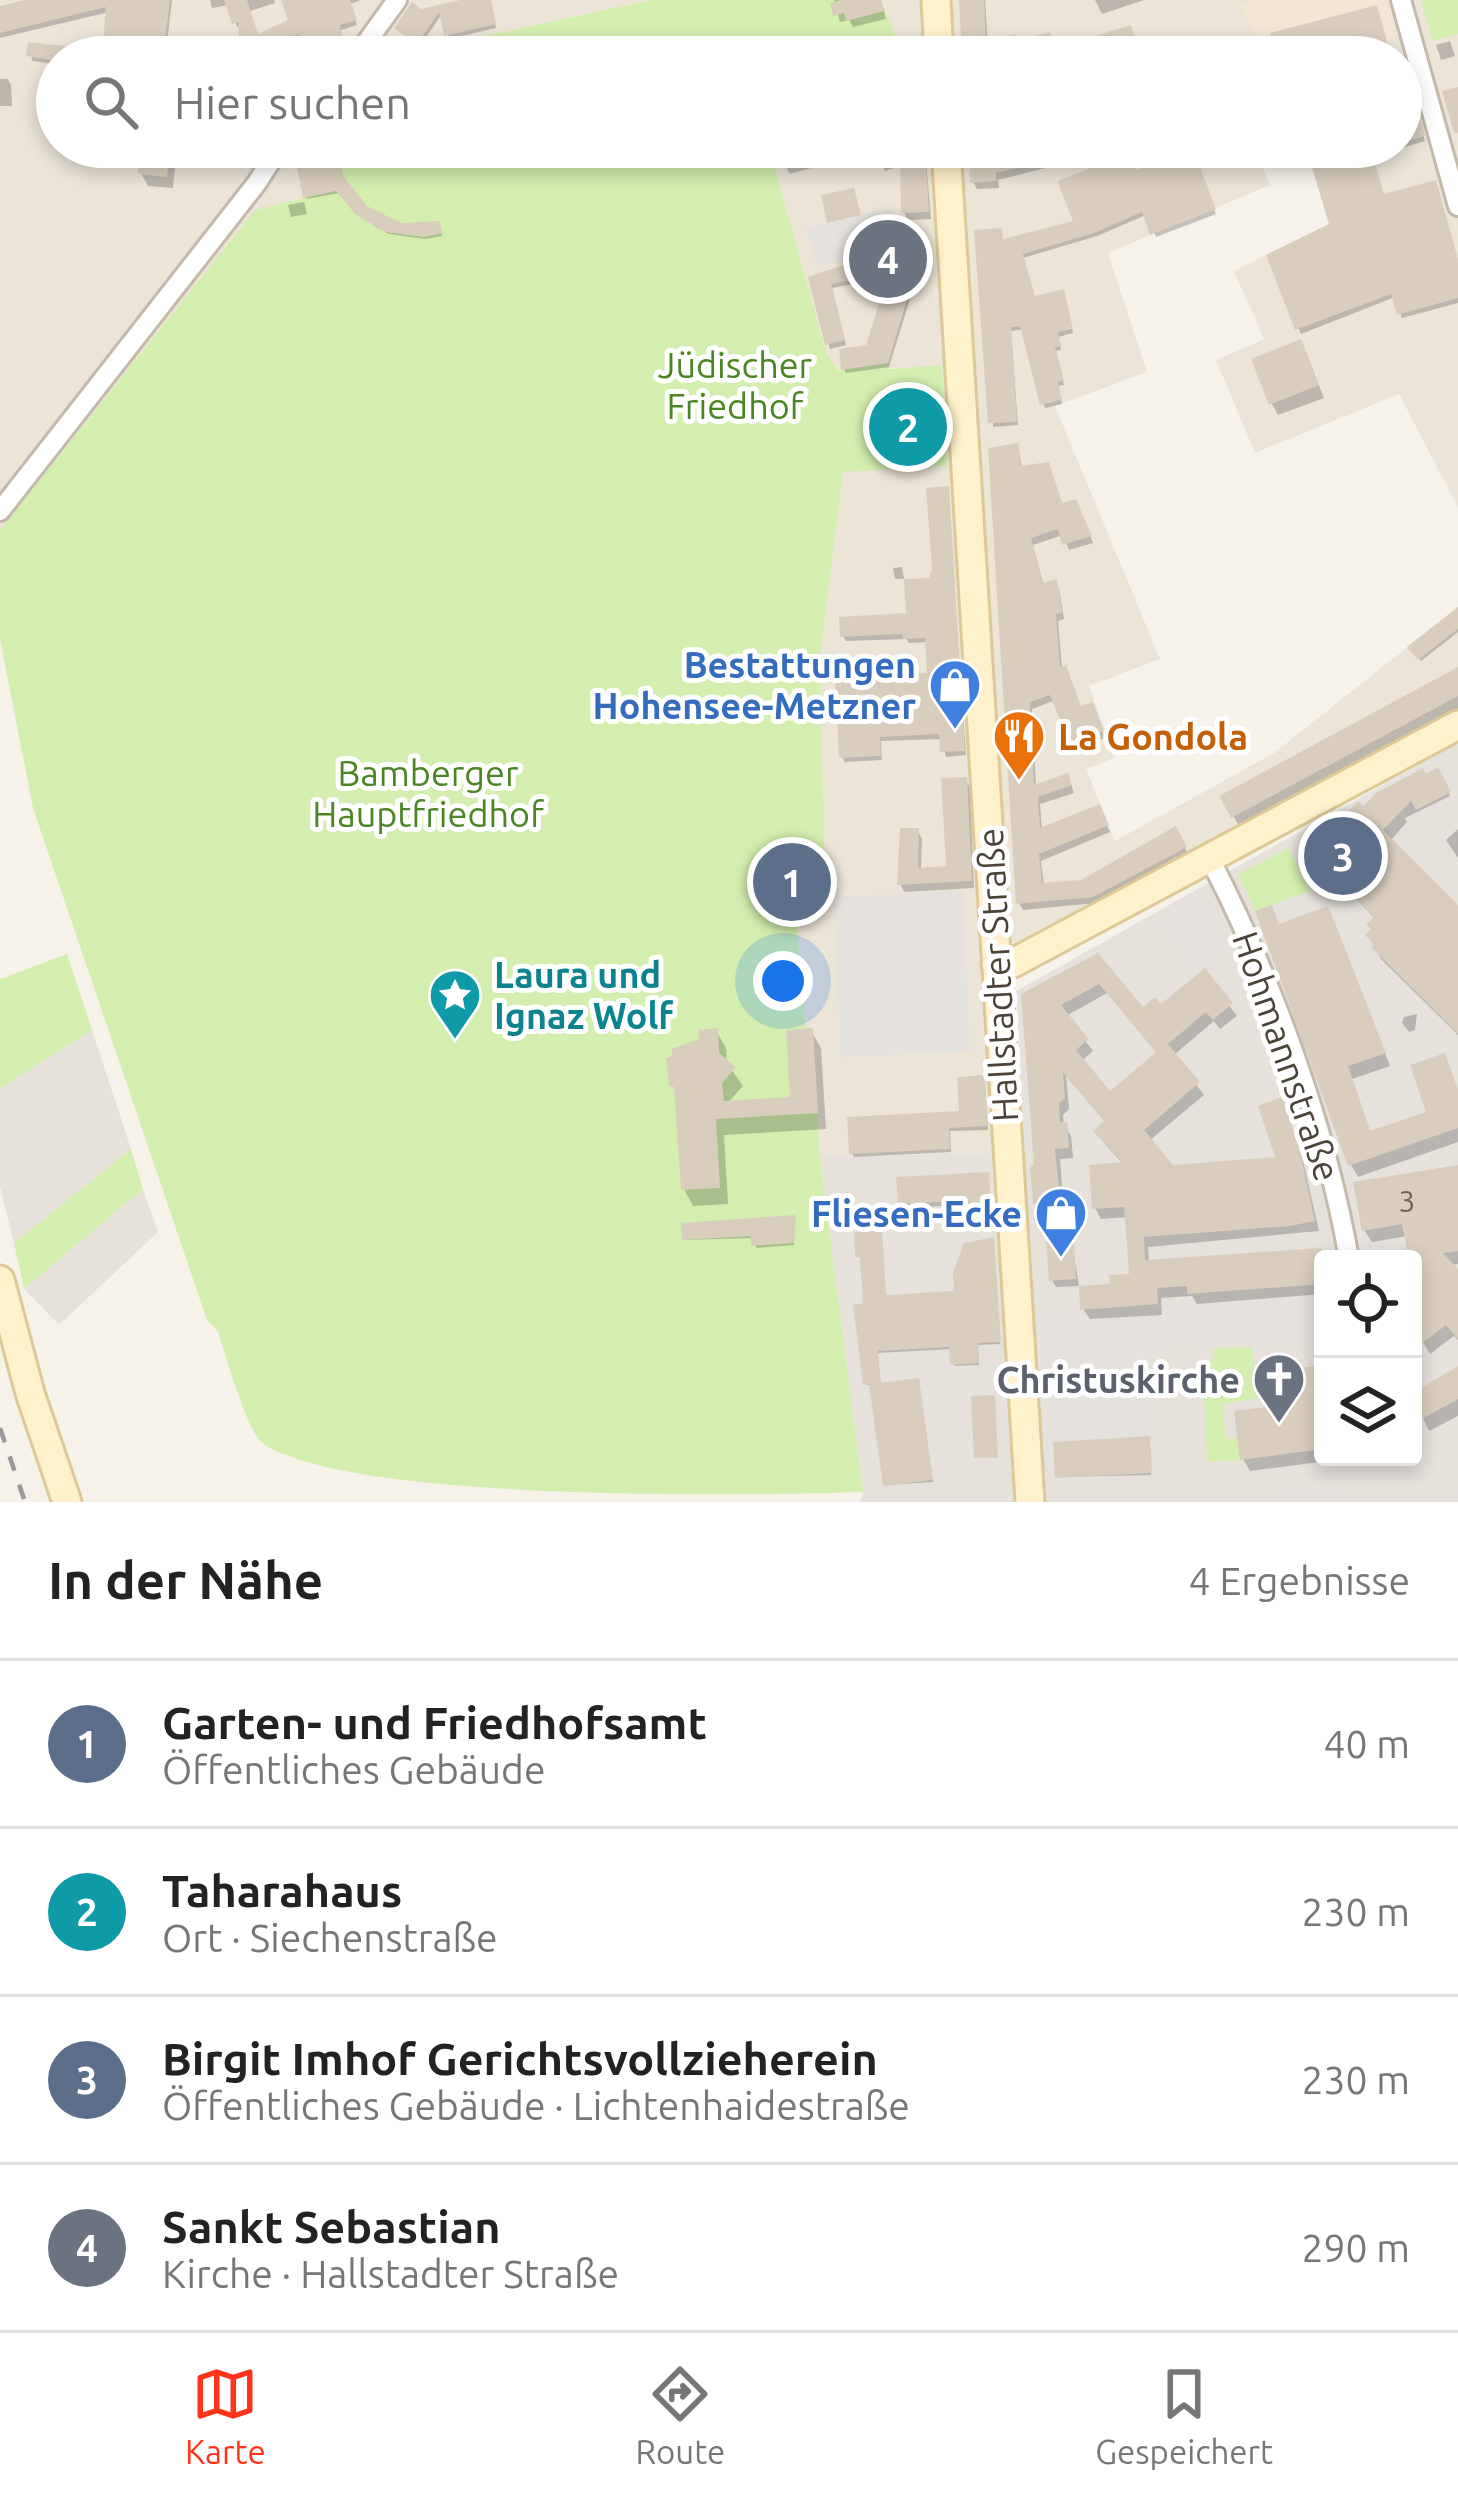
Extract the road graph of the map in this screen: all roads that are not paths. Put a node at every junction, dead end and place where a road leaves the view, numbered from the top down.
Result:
1 (398, 0) edge
2 (936, 0) edge
3 (1401, 0) edge
4 (371, 36) edge
5 (938, 36) edge
6 (1411, 36) edge
7 (1422, 76) edge
8 (266, 168) edge
9 (947, 168) edge
10 (1458, 206) edge
11 (0, 511) edge
12 (1458, 725) edge
13 (1210, 859) junction
14 (996, 964) junction
15 (1347, 1250) edge
16 (0, 1280) edge
17 (67, 1502) edge
18 (1030, 1502) edge

1 - 4 street
2 - 5 main road
3 - 6 street
7 - 10 street
8 - 11 street
9 - 14 main road, Hallstadter Straße
12 - 13 main road
13 - 14 main road
13 - 15 street, Hohmannstraße
14 - 18 main road, Hallstadter Straße
16 - 17 main road

